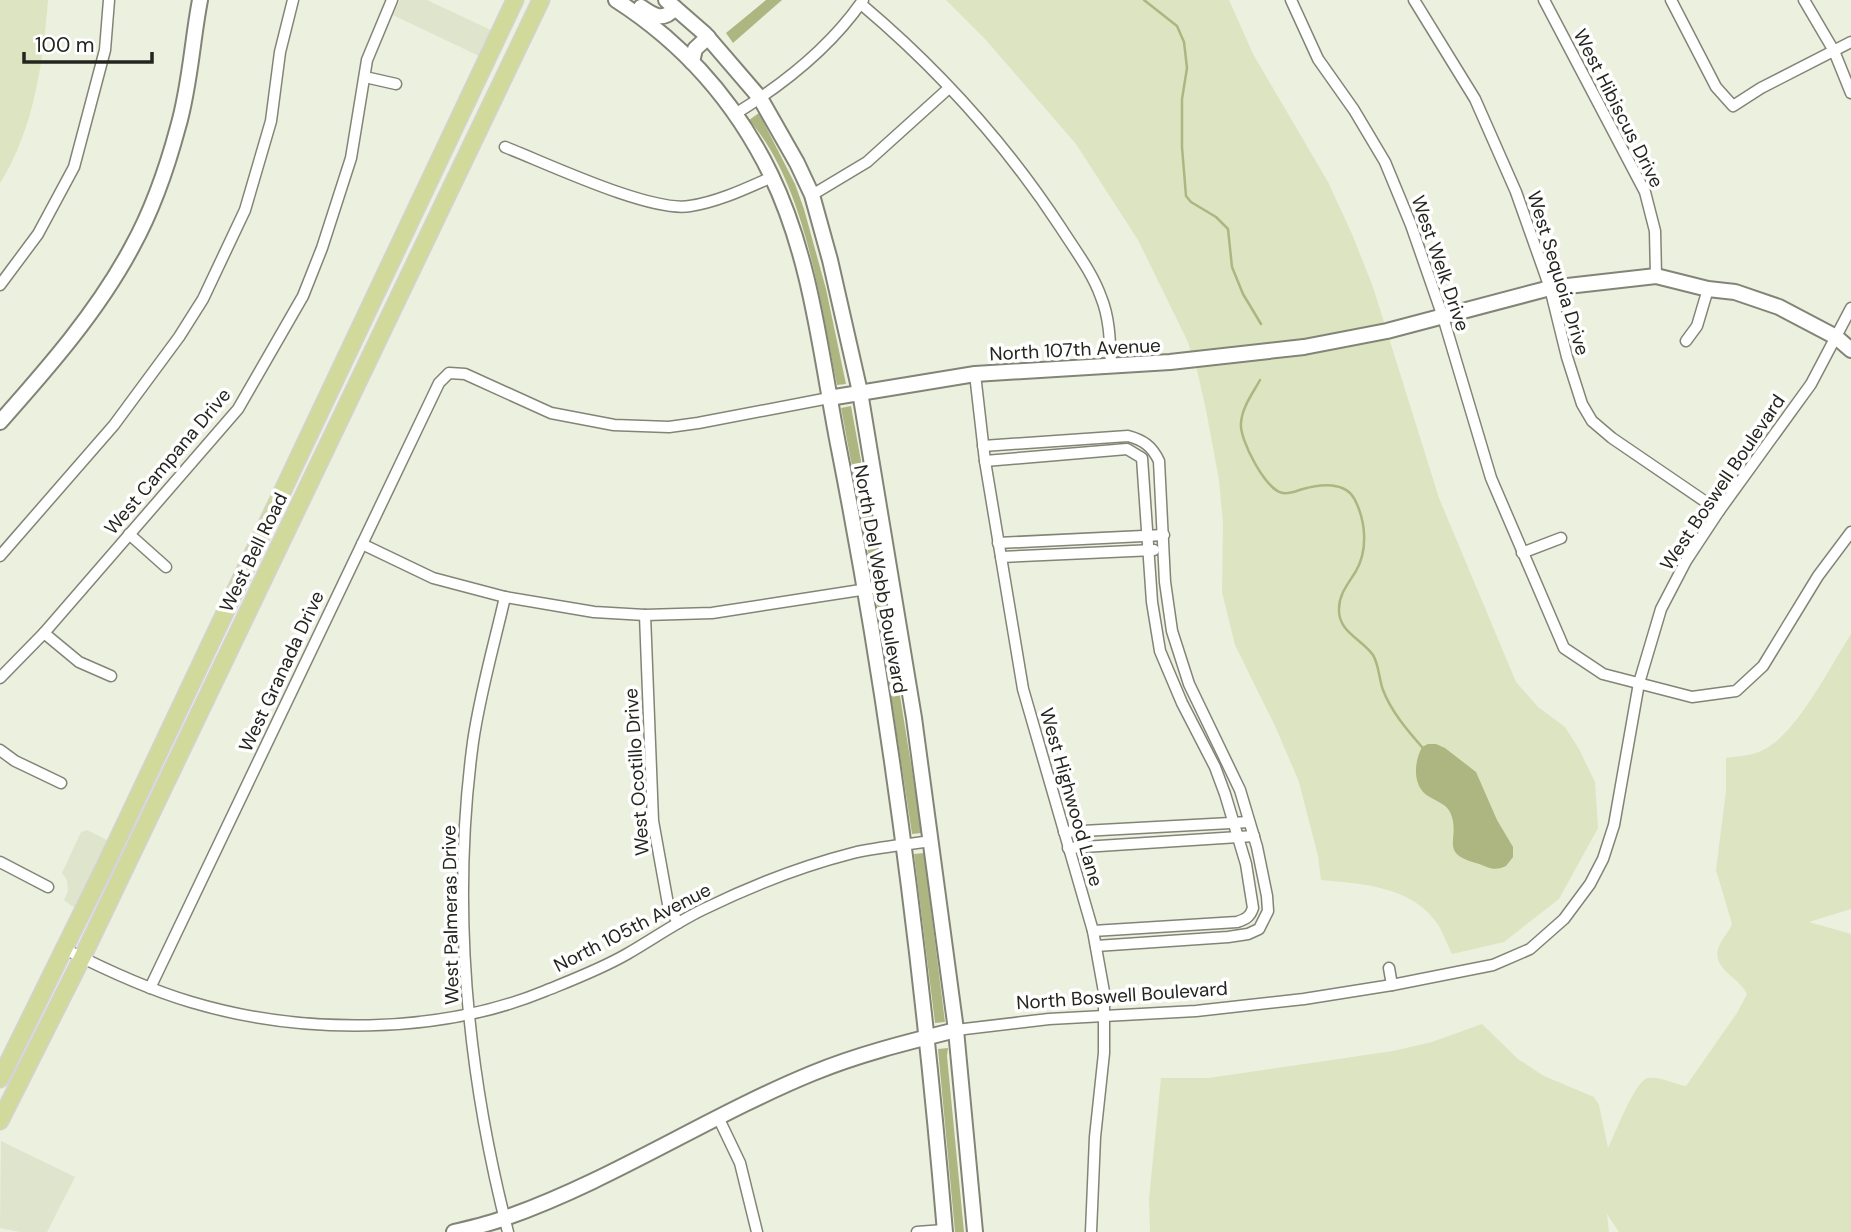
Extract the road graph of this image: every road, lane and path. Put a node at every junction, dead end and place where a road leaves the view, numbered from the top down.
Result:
1 (109, 0) edge
2 (200, 0) edge
3 (293, 0) edge
4 (392, 0) edge
5 (515, 0) edge
6 (541, 0) edge
7 (616, 0) edge
8 (631, 0) edge
9 (1291, 0) edge
10 (1414, 0) edge
11 (1545, 0) edge
12 (1671, 0) edge
13 (1804, 0) edge
14 (862, 2) edge
15 (671, 4) edge
16 (708, 37) junction
17 (1851, 42) edge
18 (1834, 51) junction
19 (692, 62) junction
20 (365, 76) junction
21 (396, 84) dead end
22 (949, 88) junction
23 (1851, 93) edge
24 (760, 98) junction
25 (735, 114) junction
26 (505, 147) dead end
27 (772, 177) junction
28 (812, 195) junction
29 (1656, 276) junction
30 (0, 285) edge
31 (1550, 288) junction
32 (1708, 289) junction
33 (1851, 308) edge
34 (1443, 317) junction
35 (1836, 337) junction
36 (1686, 341) dead end
37 (1851, 350) edge
38 (1111, 366) junction
39 (449, 373) joint
40 (975, 374) junction
41 (860, 393) junction
42 (829, 398) junction
43 (0, 422) edge
44 (983, 446) junction
45 (985, 461) junction
46 (1719, 511) junction
47 (1851, 532) edge
48 (129, 534) junction
49 (1148, 535) junction
50 (1164, 535) junction
51 (1561, 538) dead end
52 (998, 543) junction
53 (362, 544) junction
54 (1149, 550) junction
55 (1164, 550) junction
56 (1522, 553) junction
57 (0, 556) edge
58 (1001, 557) junction
59 (166, 567) dead end
60 (893, 585) junction
61 (864, 589) junction
62 (505, 597) junction
63 (645, 615) junction
64 (44, 633) junction
65 (111, 676) dead end
66 (0, 678) edge
67 (1639, 683) junction
68 (0, 750) edge
69 (61, 783) dead end
70 (1234, 822) junction
71 (1249, 822) junction
72 (1064, 832) junction
73 (1254, 836) junction
74 (1240, 838) junction
75 (931, 841) junction
76 (904, 845) junction
77 (1068, 848) junction
78 (0, 862) edge
79 (48, 887) dead end
80 (678, 923) junction
81 (1093, 931) junction
82 (1096, 946) junction
83 (65, 949) junction
84 (82, 958) junction
85 (1389, 968) dead end
86 (1392, 985) junction
87 (150, 988) junction
88 (469, 1014) junction
89 (1105, 1016) junction
90 (956, 1030) junction
91 (927, 1037) junction
92 (0, 1079) edge
93 (718, 1117) junction
94 (0, 1121) edge
95 (506, 1225) edge
96 (945, 1231) edge
97 (454, 1232) edge
98 (757, 1232) edge
99 (917, 1232) edge
100 (975, 1232) edge
101 (1091, 1232) edge

1 - 30 street
2 - 43 street
3 - 57 street
4 - 20 street, West Campana Drive
5 - 83 main road, West Bell Road
6 - 84 main road, West Bell Road
7 - 19 street, North Del Webb Boulevard
8 - 15 street
9 - 34 street, West Welk Drive
10 - 31 street, West Sequoia Drive
11 - 29 street, West Hibiscus Drive
12 - 18 street
13 - 18 street
14 - 22 street
14 - 24 street
15 - 16 street, North Del Webb Boulevard
16 - 19 street
16 - 24 street, North Del Webb Boulevard
17 - 18 street
18 - 23 street
19 - 25 street, North Del Webb Boulevard
20 - 21 street
20 - 48 street, West Campana Drive
22 - 28 street
22 - 38 street
24 - 25 street
24 - 28 street, North Del Webb Boulevard
25 - 27 street, North Del Webb Boulevard
26 - 27 street
27 - 42 street, North Del Webb Boulevard
28 - 41 street, North Del Webb Boulevard
29 - 31 street, North 107th Avenue
29 - 32 street, North 107th Avenue
31 - 34 street, North 107th Avenue
31 - 46 street, West Sequoia Drive
32 - 35 street, North 107th Avenue
32 - 36 street
33 - 35 street, West Boswell Boulevard
34 - 38 street, North 107th Avenue
34 - 56 street, West Welk Drive
35 - 37 street, North 107th Avenue
35 - 46 street, West Boswell Boulevard
38 - 40 street, North 107th Avenue
39 - 42 street, North 107th Avenue
39 - 53 street, West Granada Drive
40 - 41 street, North 107th Avenue
40 - 44 street, West Highwood Lane
41 - 42 street, North 107th Avenue
41 - 60 street, North Del Webb Boulevard
42 - 61 street, North Del Webb Boulevard
44 - 45 street, West Highwood Lane
44 - 50 street
45 - 49 street
45 - 52 street, West Highwood Lane
46 - 67 street, West Boswell Boulevard
47 - 67 street, West Welk Drive
48 - 59 street
48 - 64 street, West Campana Drive
49 - 50 street
49 - 52 street
49 - 54 street
50 - 55 street
51 - 56 street
52 - 58 street, West Highwood Lane
53 - 62 street
53 - 87 street, West Granada Drive
54 - 55 street
54 - 58 street
54 - 70 street
55 - 71 street
56 - 67 street, West Welk Drive
58 - 72 street, West Highwood Lane
60 - 61 street
60 - 75 street, North Del Webb Boulevard
61 - 63 street
61 - 76 street, North Del Webb Boulevard
62 - 63 street
62 - 88 street, West Palmeras Drive
63 - 80 street, West Ocotillo Drive
64 - 65 street
64 - 66 street, West Campana Drive
67 - 86 street, North Boswell Boulevard
68 - 69 street
70 - 71 street
70 - 72 street
70 - 74 street
71 - 73 street
72 - 77 street, West Highwood Lane
73 - 74 street
73 - 82 street
74 - 77 street
74 - 81 street
75 - 76 street, North 105th Avenue
75 - 90 street, North Del Webb Boulevard
76 - 80 street, North 105th Avenue
76 - 91 street, North Del Webb Boulevard
77 - 81 street, West Highwood Lane
78 - 79 street
80 - 88 street, North 105th Avenue
81 - 82 street, West Highwood Lane
82 - 89 street, West Highwood Lane
83 - 84 street, North 105th Avenue
83 - 92 main road, West Bell Road
84 - 87 street, North 105th Avenue
84 - 94 main road, West Bell Road
85 - 86 street
86 - 89 street, North Boswell Boulevard
87 - 88 street, North 105th Avenue
88 - 95 street, West Palmeras Drive
89 - 90 street, North Boswell Boulevard
89 - 101 street, West Highwood Lane
90 - 91 street, North Boswell Boulevard
90 - 100 street, North Del Webb Boulevard
91 - 93 street, North Boswell Boulevard
91 - 96 street, North Del Webb Boulevard
93 - 95 street, North Boswell Boulevard
93 - 98 street
95 - 97 street, North Boswell Boulevard
96 - 99 street

